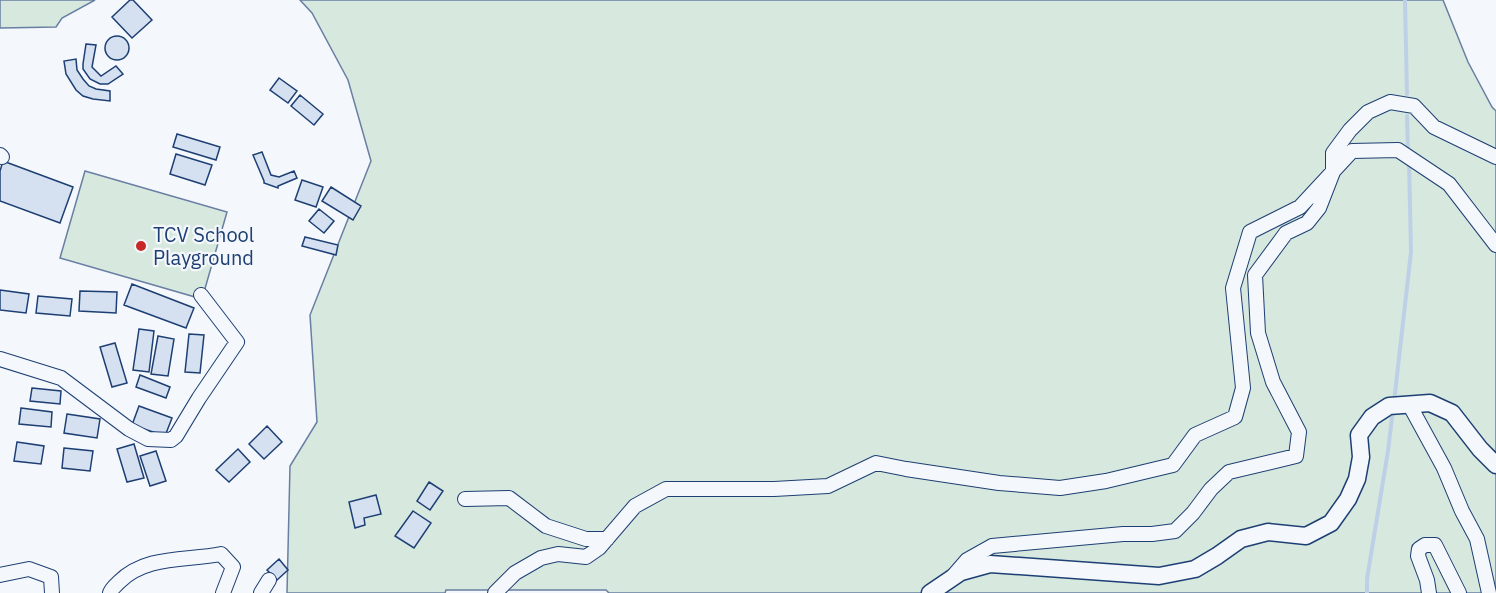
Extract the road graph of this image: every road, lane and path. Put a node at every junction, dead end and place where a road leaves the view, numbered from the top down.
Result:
1 (1496, 157) edge
2 (1333, 172) junction
3 (1496, 245) edge
4 (201, 295) dead end
5 (0, 359) edge
6 (1400, 405) junction
7 (1496, 465) edge
8 (465, 499) dead end
9 (606, 540) junction
10 (0, 575) edge
11 (269, 580) dead end
12 (946, 583) junction
13 (52, 593) edge
14 (110, 593) edge
15 (223, 593) edge
16 (261, 593) edge
17 (495, 593) edge
18 (930, 593) edge
19 (1429, 593) edge
20 (1459, 593) edge
21 (1490, 593) edge

1 - 2 street
2 - 3 street
2 - 9 street
2 - 12 street
4 - 5 street
6 - 7 main road
6 - 12 main road
6 - 21 street
8 - 9 street
9 - 17 street
10 - 13 street
11 - 16 street
12 - 18 main road
14 - 15 street
19 - 20 street

